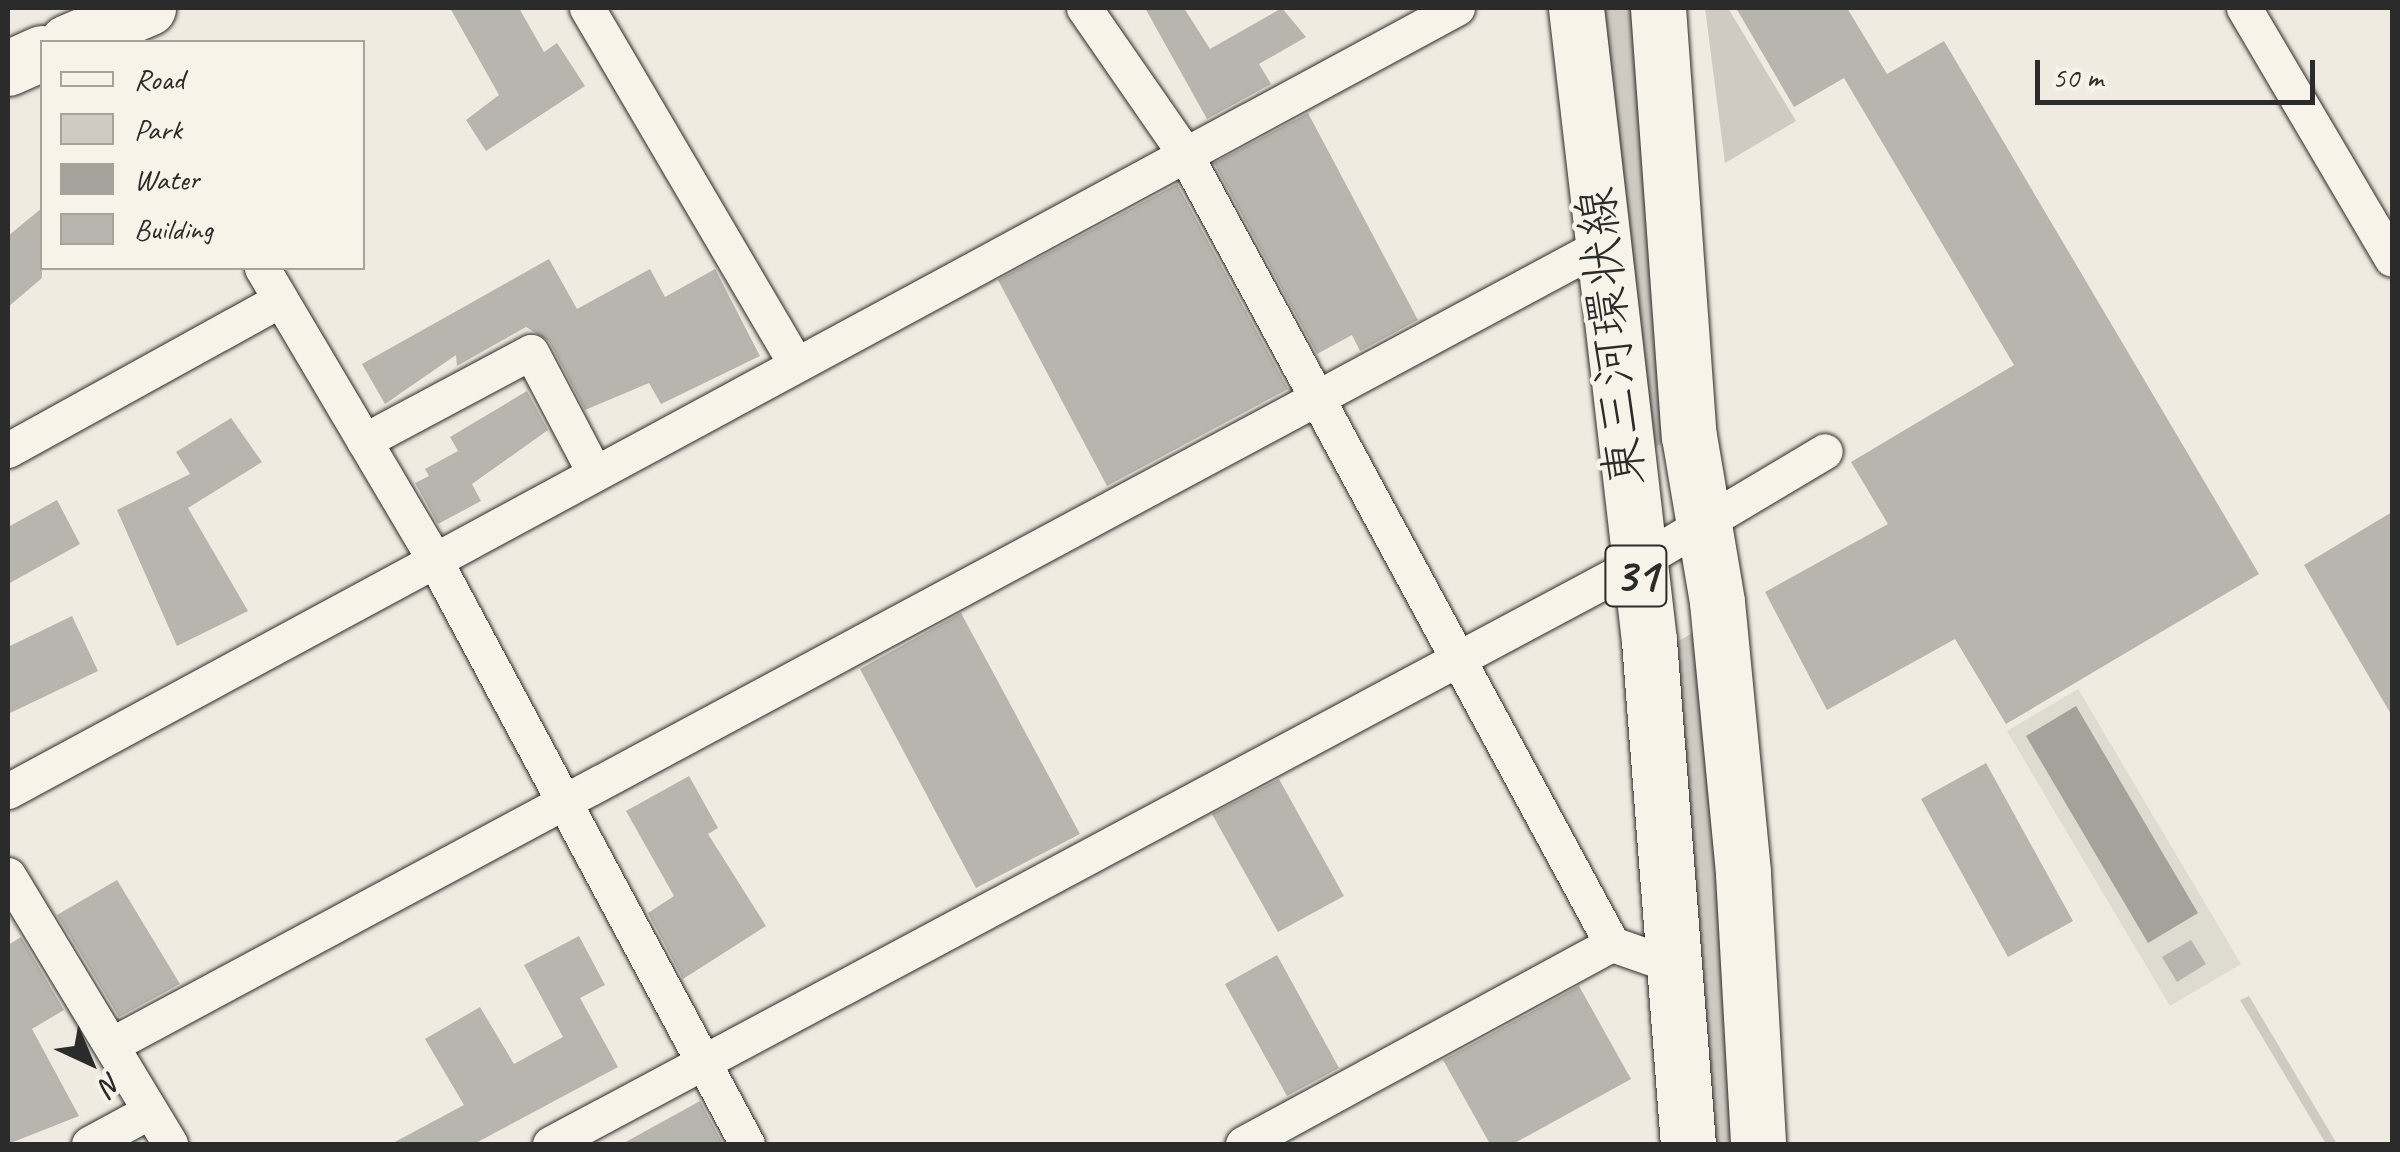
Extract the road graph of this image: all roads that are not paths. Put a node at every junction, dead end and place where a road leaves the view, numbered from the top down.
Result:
1 (587, 8) edge
2 (1084, 8) edge
3 (1457, 8) edge
4 (1576, 8) edge
5 (1658, 8) edge
6 (2244, 8) edge
7 (129, 19) edge
8 (72, 40) edge
9 (40, 54) edge
10 (8, 68) edge
11 (1184, 154) junction
12 (1602, 245) junction
13 (2392, 259) edge
14 (263, 270) edge
15 (280, 300) junction
16 (795, 363) junction
17 (1316, 397) junction
18 (364, 441) junction
19 (8, 450) edge
20 (1825, 451) dead end
21 (594, 472) junction
22 (1702, 521) junction
23 (434, 559) junction
24 (1634, 566) junction
25 (1458, 658) junction
26 (8, 790) edge
27 (564, 805) junction
28 (8, 875) edge
29 (1612, 944) junction
30 (1672, 966) junction
31 (110, 1045) junction
32 (704, 1062) junction
33 (150, 1111) junction
34 (89, 1144) edge
35 (170, 1144) edge
36 (550, 1144) edge
37 (747, 1144) edge
38 (1243, 1144) edge
39 (1688, 1144) edge
40 (1758, 1144) edge

1 - 16 street
2 - 11 street
3 - 11 street
4 - 12 main road, 東三河環状線 / 31
5 - 22 main road, 東三河環状線 / 31
6 - 13 street
7 - 8 main road
9 - 10 main road
11 - 16 street
11 - 17 street
12 - 17 street
12 - 24 main road, 東三河環状線 / 31
14 - 15 street
15 - 18 street
15 - 19 street
16 - 21 street
17 - 25 street
17 - 27 street
18 - 21 street
18 - 23 street
20 - 22 street
21 - 23 street
22 - 24 street
22 - 40 main road, 東三河環状線 / 31
23 - 26 street
23 - 27 street
24 - 25 street
24 - 30 main road, 東三河環状線 / 31
25 - 29 street
25 - 32 street
27 - 31 street
27 - 32 street
28 - 31 street
29 - 30 street
29 - 38 street
30 - 39 main road, 東三河環状線 / 31
31 - 33 street
32 - 36 street
32 - 37 street
33 - 34 street
33 - 35 street

